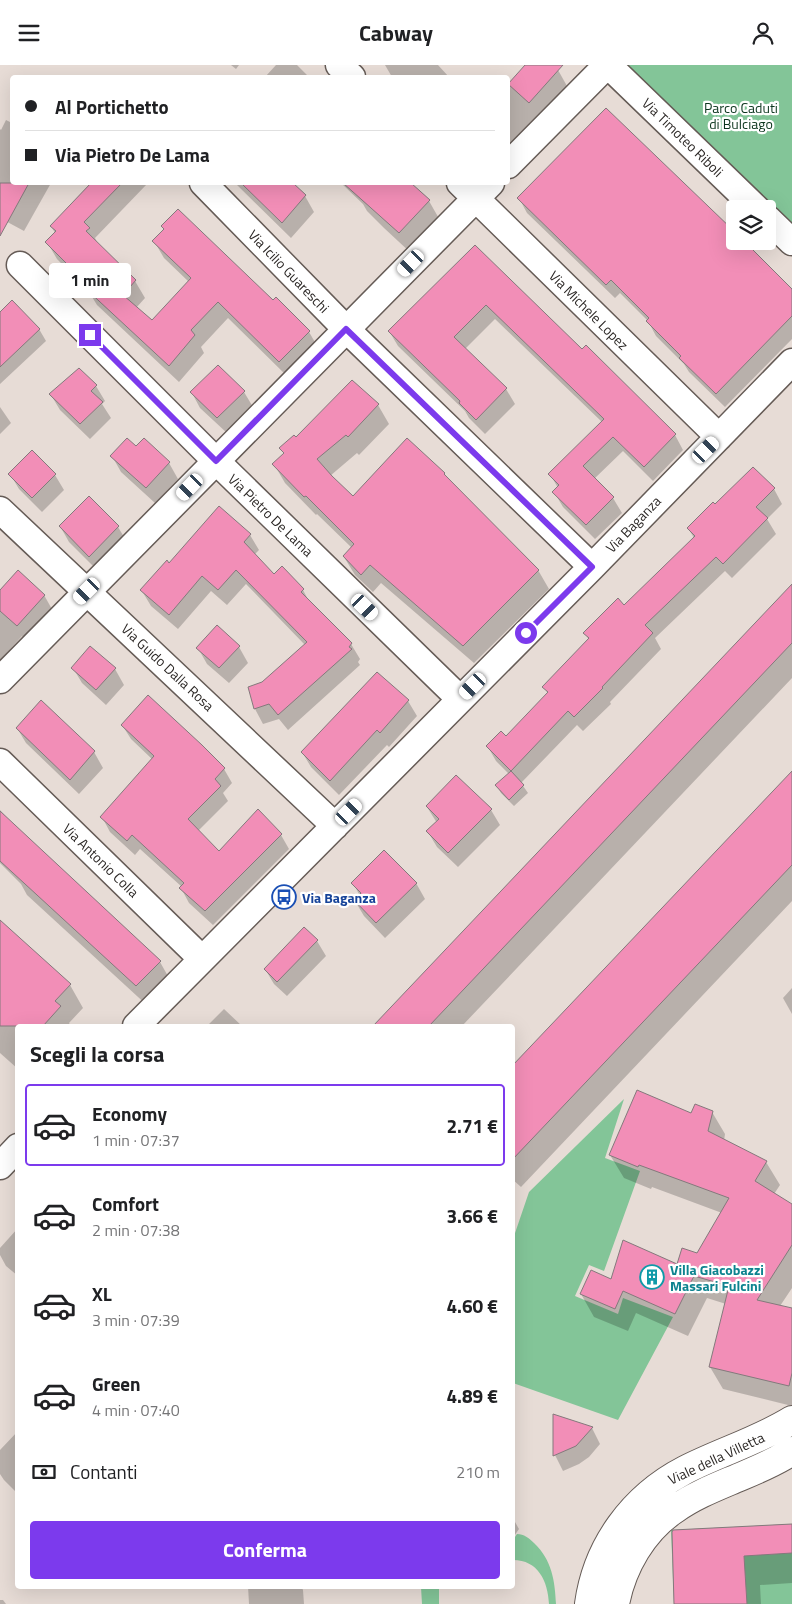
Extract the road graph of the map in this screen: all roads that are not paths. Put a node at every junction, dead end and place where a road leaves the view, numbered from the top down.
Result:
1 (339, 65) edge
2 (607, 65) edge
3 (350, 75) edge
4 (510, 163) edge
5 (204, 185) edge
6 (475, 188) edge
7 (748, 200) edge
8 (776, 227) edge
9 (792, 242) edge
10 (20, 265) dead end
11 (346, 329) junction
12 (792, 362) edge
13 (719, 437) junction
14 (216, 461) junction
15 (0, 510) edge
16 (592, 567) junction
17 (87, 591) junction
18 (0, 680) edge
19 (460, 699) junction
20 (0, 761) edge
21 (335, 826) junction
22 (202, 959) junction
23 (138, 1024) edge
24 (15, 1150) edge
25 (0, 1166) edge
26 (792, 1420) edge
27 (792, 1451) edge
28 (589, 1604) edge
29 (615, 1604) edge

1 - 3 street
2 - 4 street
2 - 7 street, Via Timoteo Riboli
5 - 11 street, Via Icilio Guareschi
6 - 11 street
6 - 13 street, Via Michele Lopez
8 - 9 street
10 - 14 street, Via Pietro De Lama
11 - 14 street
11 - 16 street, Via Icilio Guareschi
12 - 13 street, Via Baganza
13 - 16 street, Via Baganza
14 - 17 street
14 - 19 street, Via Pietro De Lama
15 - 17 street, Via Guido Dalla Rosa
16 - 19 street, Via Baganza
17 - 18 street
17 - 21 street, Via Guido Dalla Rosa
19 - 21 street, Via Baganza
20 - 22 street, Via Antonio Colla
21 - 22 street, Via Baganza
22 - 23 street, Via Baganza
24 - 25 street
26 - 28 street, Viale della Villetta
27 - 29 street, Viale della Villetta

